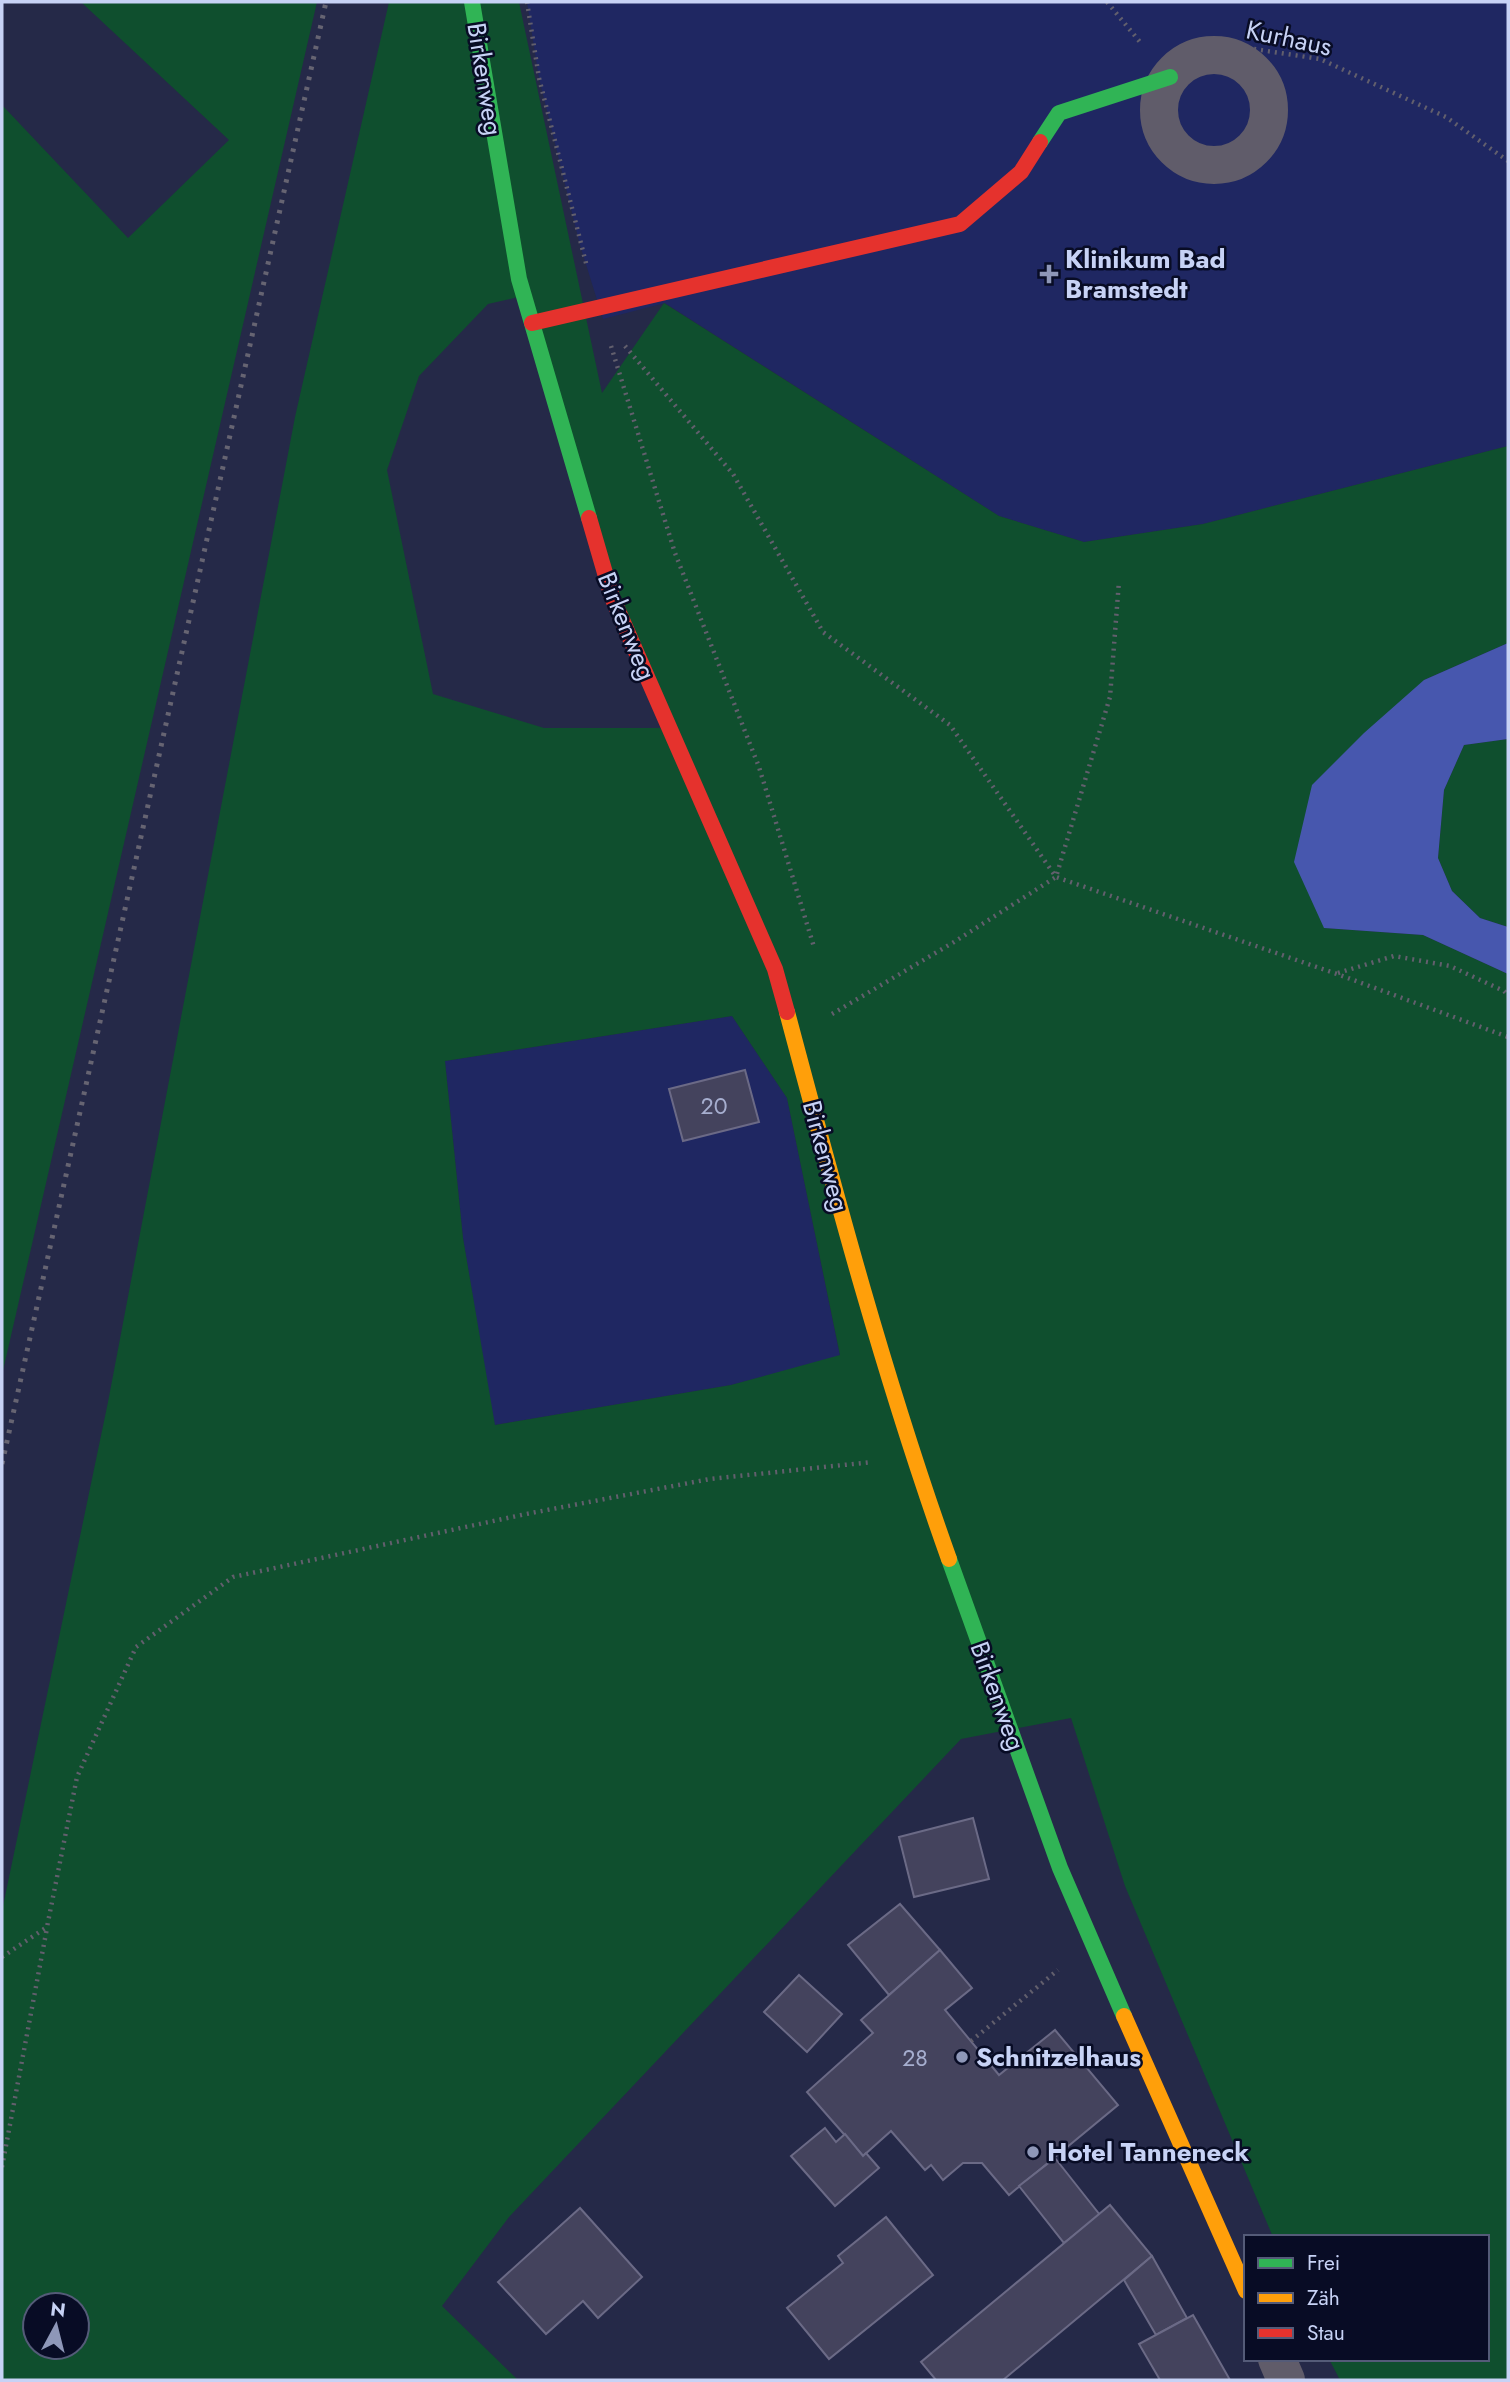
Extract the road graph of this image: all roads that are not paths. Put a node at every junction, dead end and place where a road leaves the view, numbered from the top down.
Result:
1 (472, 2) edge
2 (1170, 59) road end
3 (532, 323) junction
4 (1244, 2286) edge
5 (1278, 2361) edge
6 (1286, 2380) edge

1 - 3 street, Birkenweg
2 - 3 street
3 - 4 street, Birkenweg
5 - 6 street

